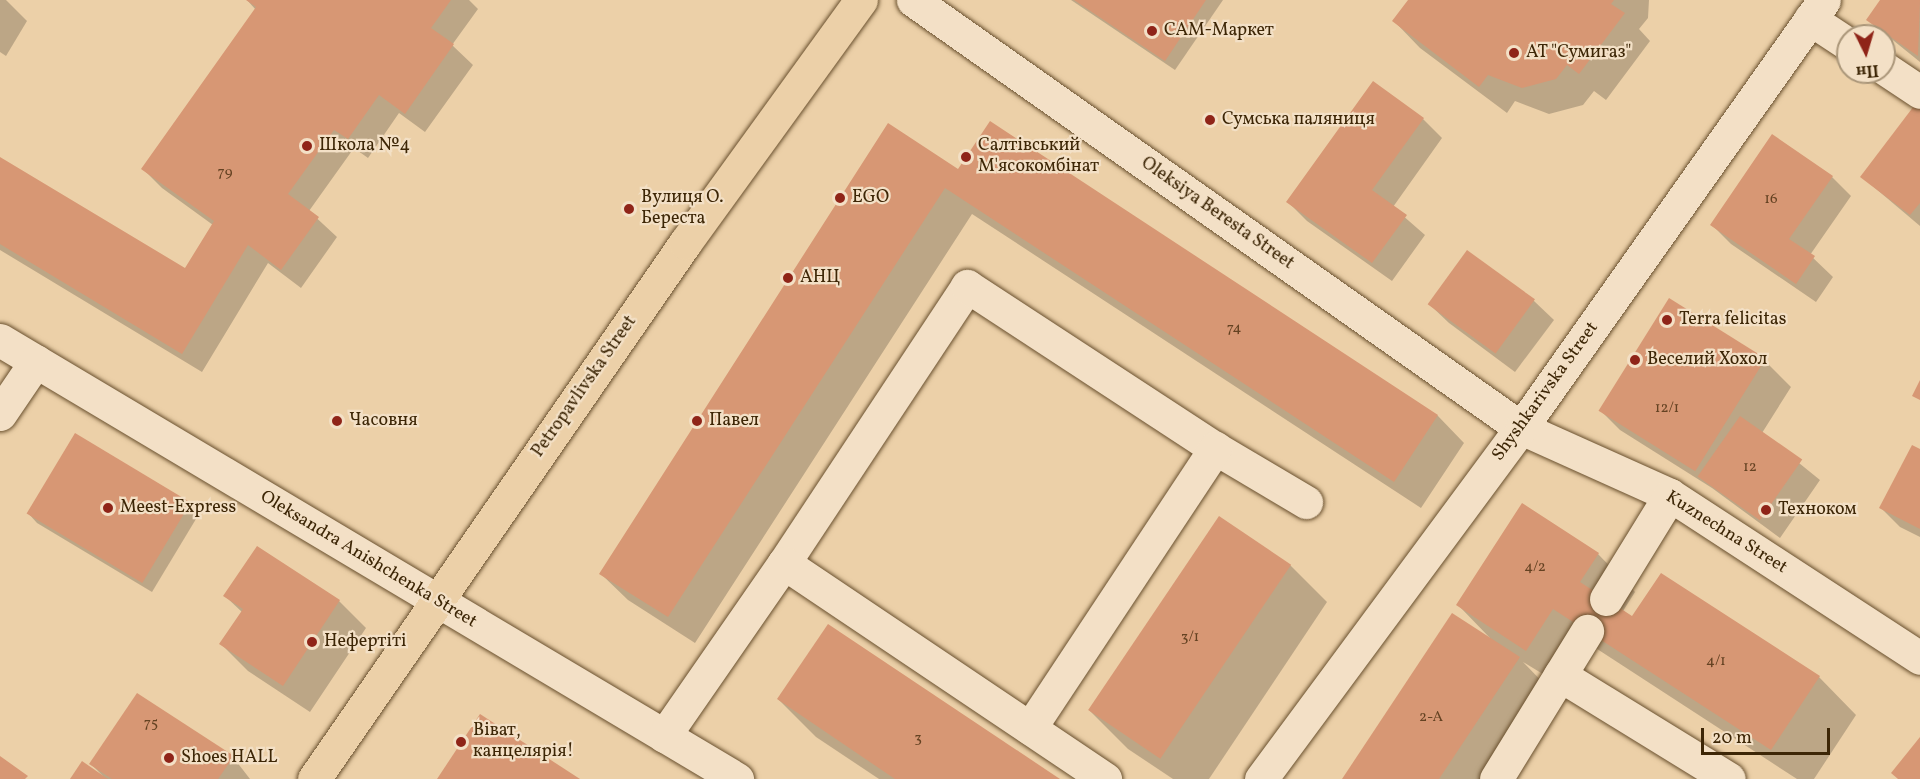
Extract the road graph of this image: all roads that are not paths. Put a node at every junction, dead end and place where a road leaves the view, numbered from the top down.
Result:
1 (861, 0) edge
2 (913, 0) edge
3 (1817, 10) edge
4 (1836, 31) edge
5 (1896, 76) edge
6 (1920, 92) edge
7 (0, 340) edge
8 (36, 362) junction
9 (0, 414) edge
10 (1521, 428) junction
11 (1215, 448) junction
12 (1670, 495) junction
13 (1306, 502) dead end
14 (784, 563) junction
15 (1606, 598) dead end
16 (436, 601) junction
17 (1587, 631) dead end
18 (1920, 658) edge
19 (1560, 675) junction
20 (1029, 728) junction
21 (664, 736) junction
22 (314, 779) edge
23 (737, 779) edge
24 (1105, 779) edge
25 (1261, 779) edge
26 (1496, 779) edge
27 (1729, 779) edge

1 - 16 main road, Petropavlivska Street
2 - 10 street, Oleksiya Beresta Street
3 - 4 street
3 - 10 street, Shyshkarivska Street
5 - 6 street
7 - 8 street, Oleksandra Anishchenka Street
8 - 9 street
8 - 16 street, Oleksandra Anishchenka Street
10 - 12 street, Kuznechna Street
10 - 25 street, Shyshkarivska Street
11 - 13 street
11 - 14 street
11 - 20 street
12 - 15 street
12 - 18 street, Kuznechna Street
14 - 20 street
14 - 21 street
16 - 21 street, Oleksandra Anishchenka Street
16 - 22 main road, Petropavlivska Street
17 - 19 street
19 - 26 street
19 - 27 street
20 - 24 street
21 - 23 street, Oleksandra Anishchenka Street

